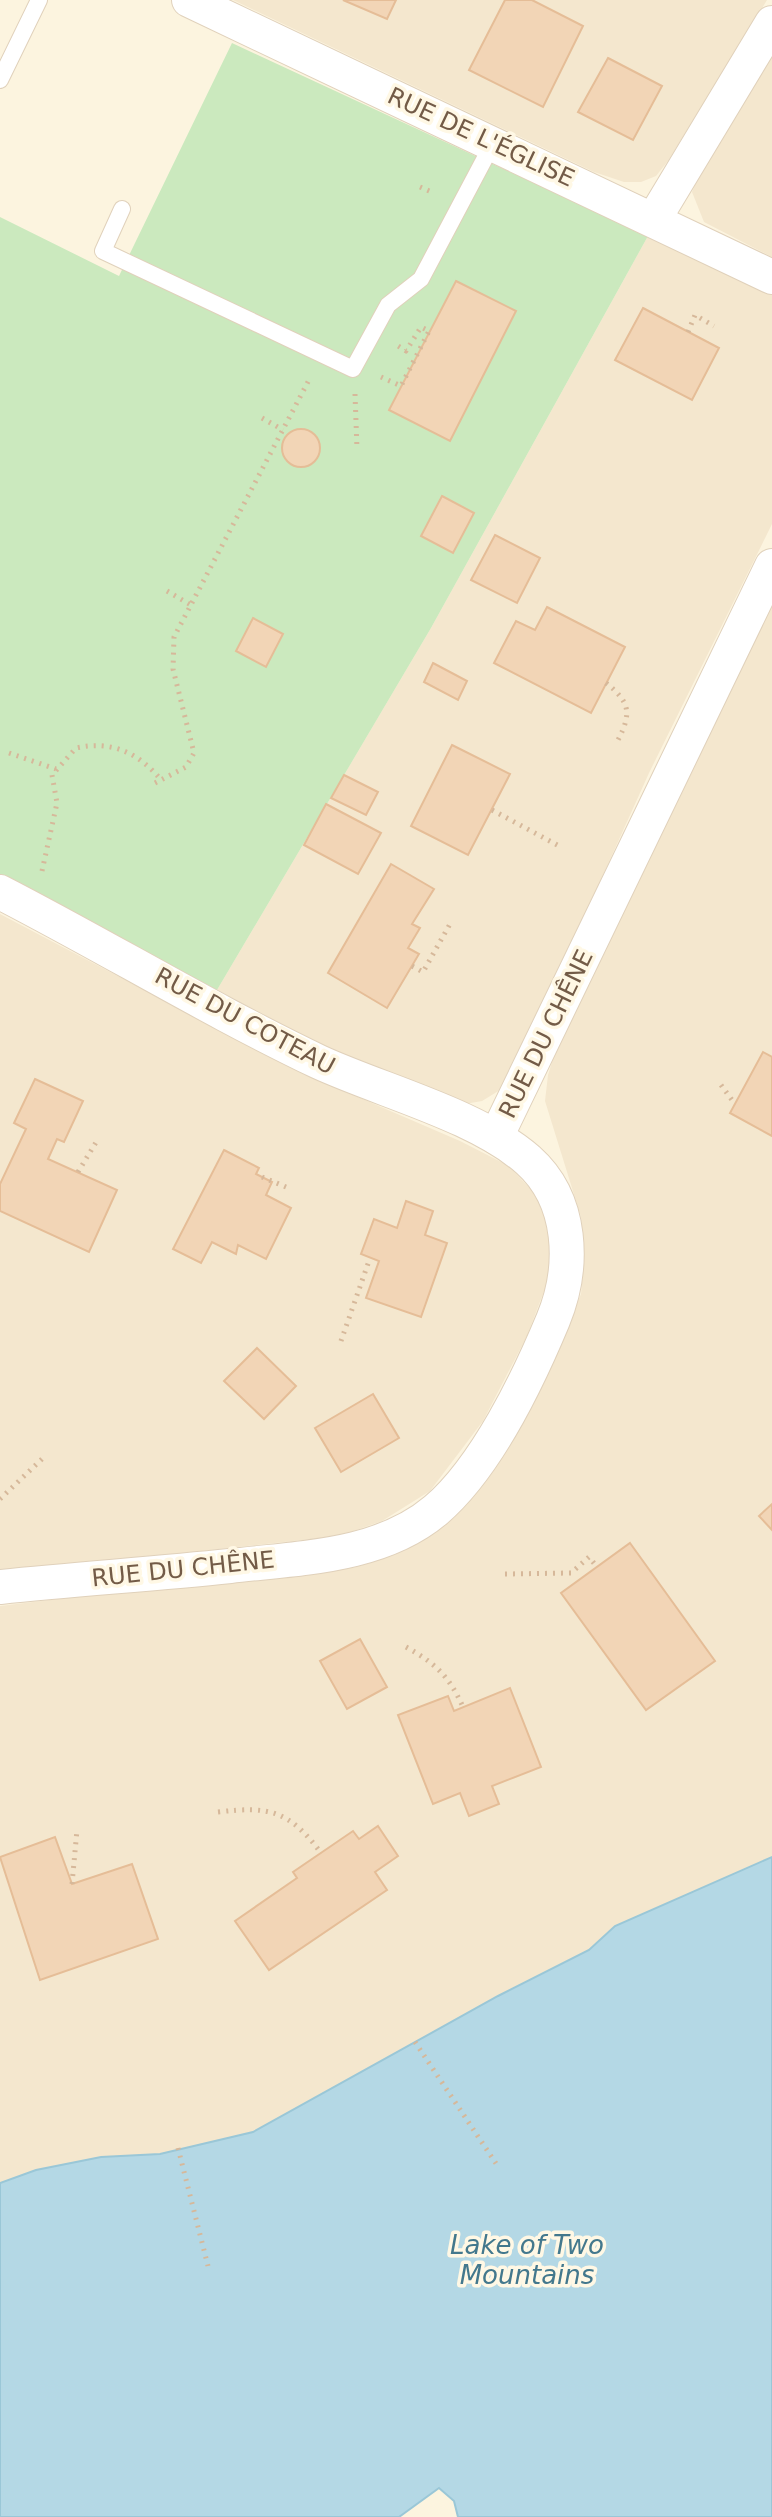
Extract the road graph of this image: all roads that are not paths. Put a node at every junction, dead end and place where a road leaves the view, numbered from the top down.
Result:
1 (39, 0) edge
2 (189, 0) edge
3 (772, 23) edge
4 (0, 80) edge
5 (493, 143) junction
6 (122, 209) dead end
7 (654, 219) junction
8 (772, 277) edge
9 (772, 566) edge
10 (15, 900) edge
11 (496, 1137) junction
12 (0, 1587) edge

1 - 4 lane
2 - 5 street, RUE DE L'ÉGLISE
3 - 7 street
5 - 6 lane
5 - 7 street, RUE DE L'ÉGLISE
7 - 8 street, RUE DE L'ÉGLISE
9 - 11 street, RUE DU CHÊNE
10 - 11 street, RUE DU COTEAU
11 - 12 street, RUE DU CHÊNE

